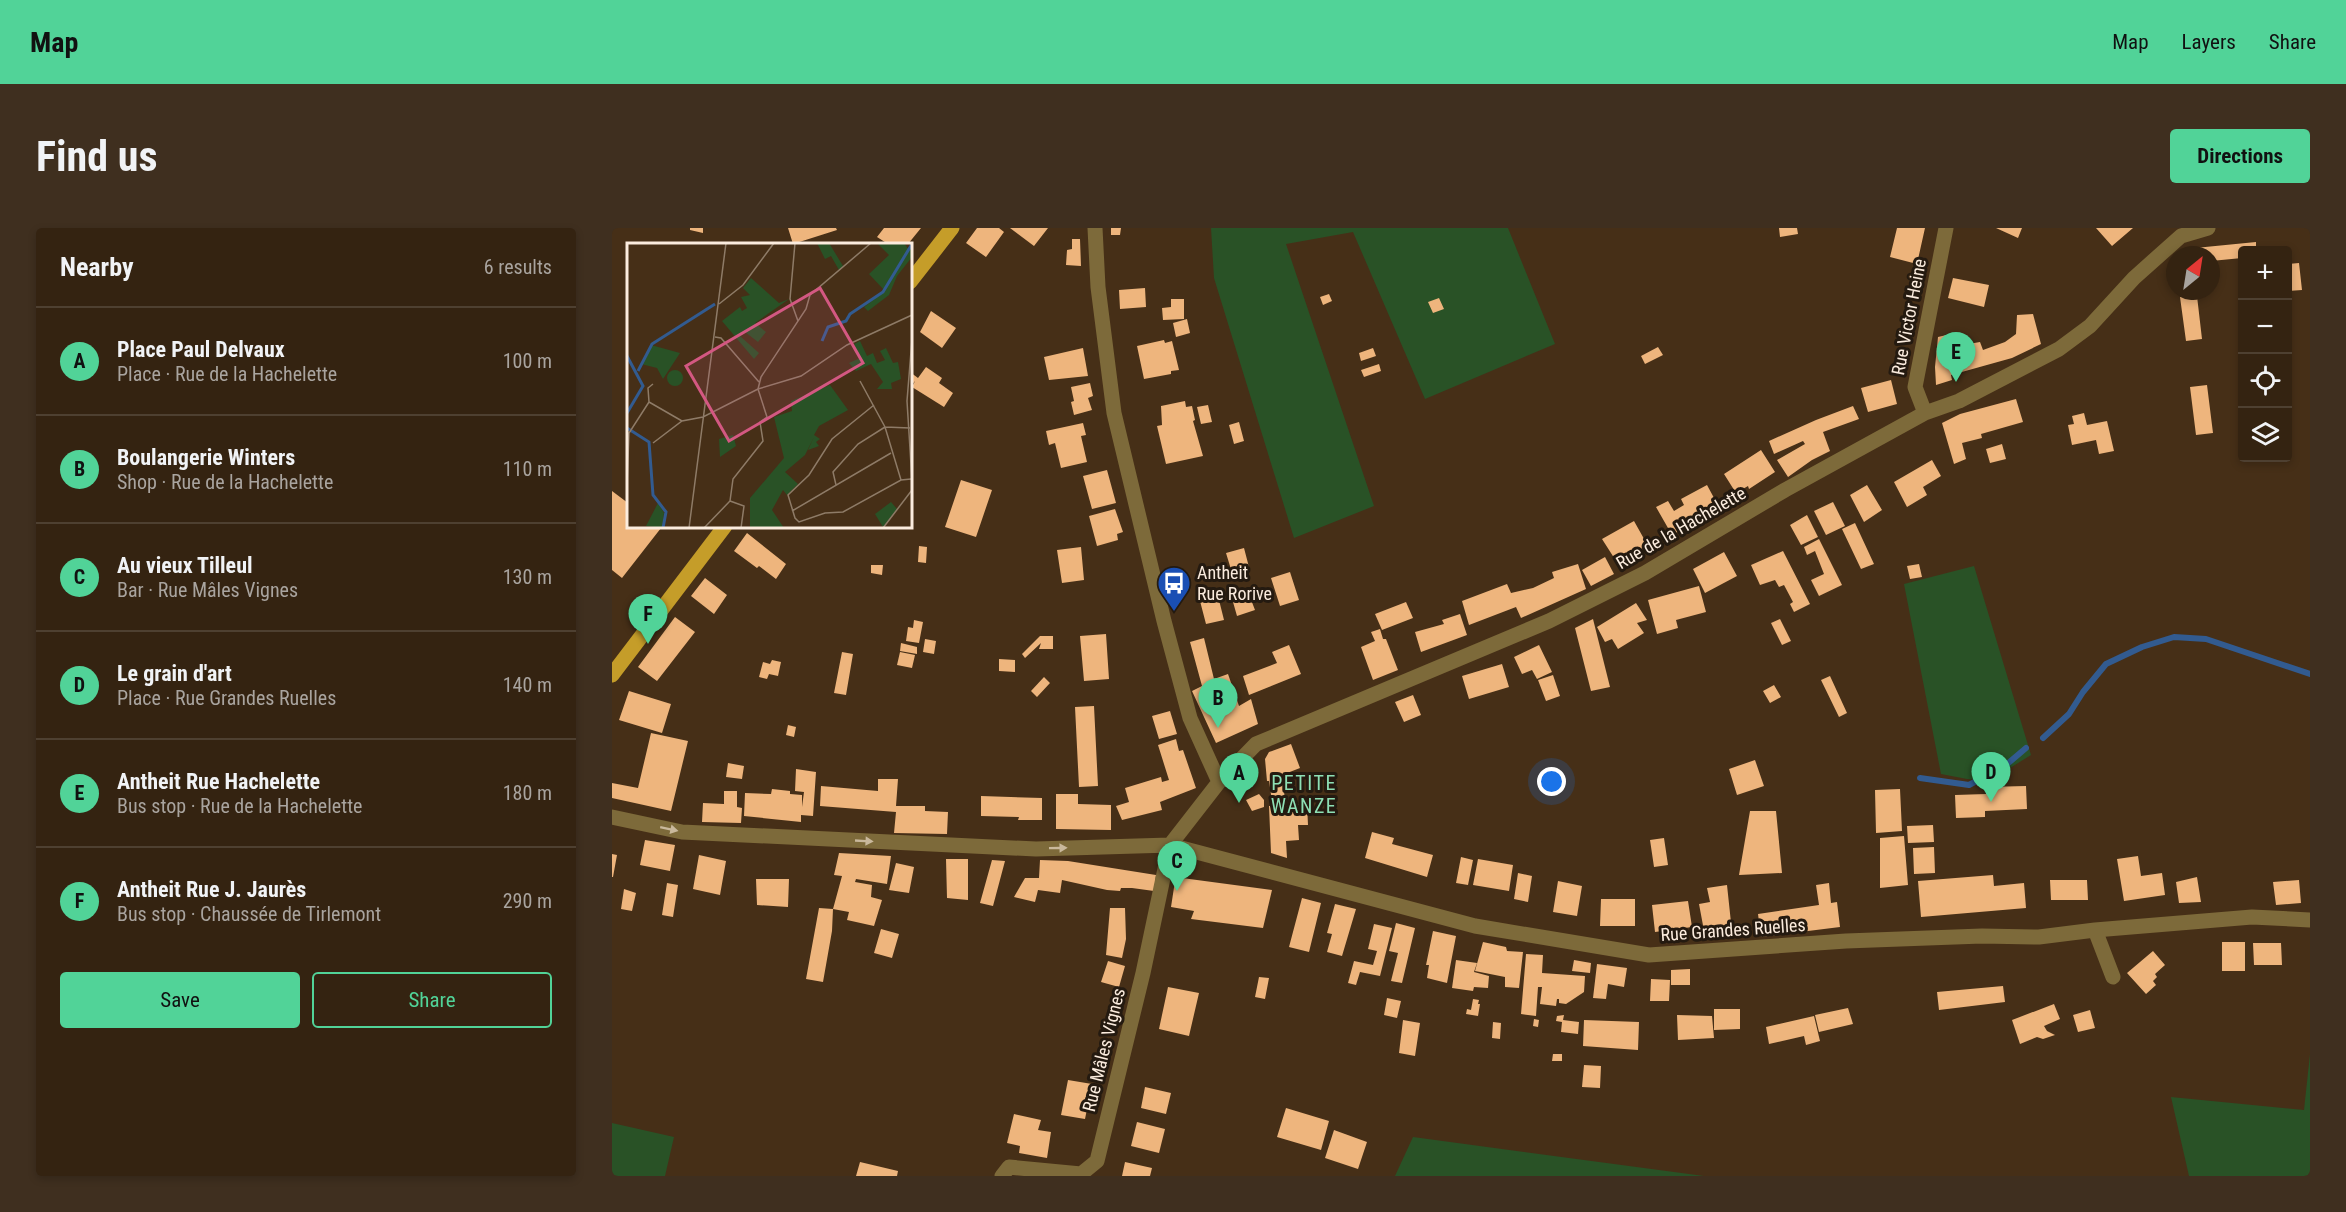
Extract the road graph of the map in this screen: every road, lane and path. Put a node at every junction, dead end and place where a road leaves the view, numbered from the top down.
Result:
1 (952, 228) edge
2 (1095, 228) edge
3 (1946, 228) edge
4 (2208, 228) edge
5 (912, 279) edge
6 (1925, 413) junction
7 (723, 528) edge
8 (612, 675) edge
9 (1219, 782) junction
10 (612, 817) edge
11 (1170, 845) junction
12 (2310, 920) edge
13 (2095, 930) junction
14 (2113, 977) dead end
15 (1002, 1176) edge

1 - 5 main road
2 - 9 street
3 - 6 street, Rue Victor Heine
4 - 6 street, Rue de la Hachelette
6 - 9 street, Rue de la Hachelette
7 - 8 main road
9 - 11 street, Rue de la Hachelette
10 -> 11 street, Rue Grandes Ruelles
11 - 13 street, Rue Grandes Ruelles
11 - 15 street, Rue Mâles Vignes
12 - 13 street, Rue Grandes Ruelles
13 - 14 street

